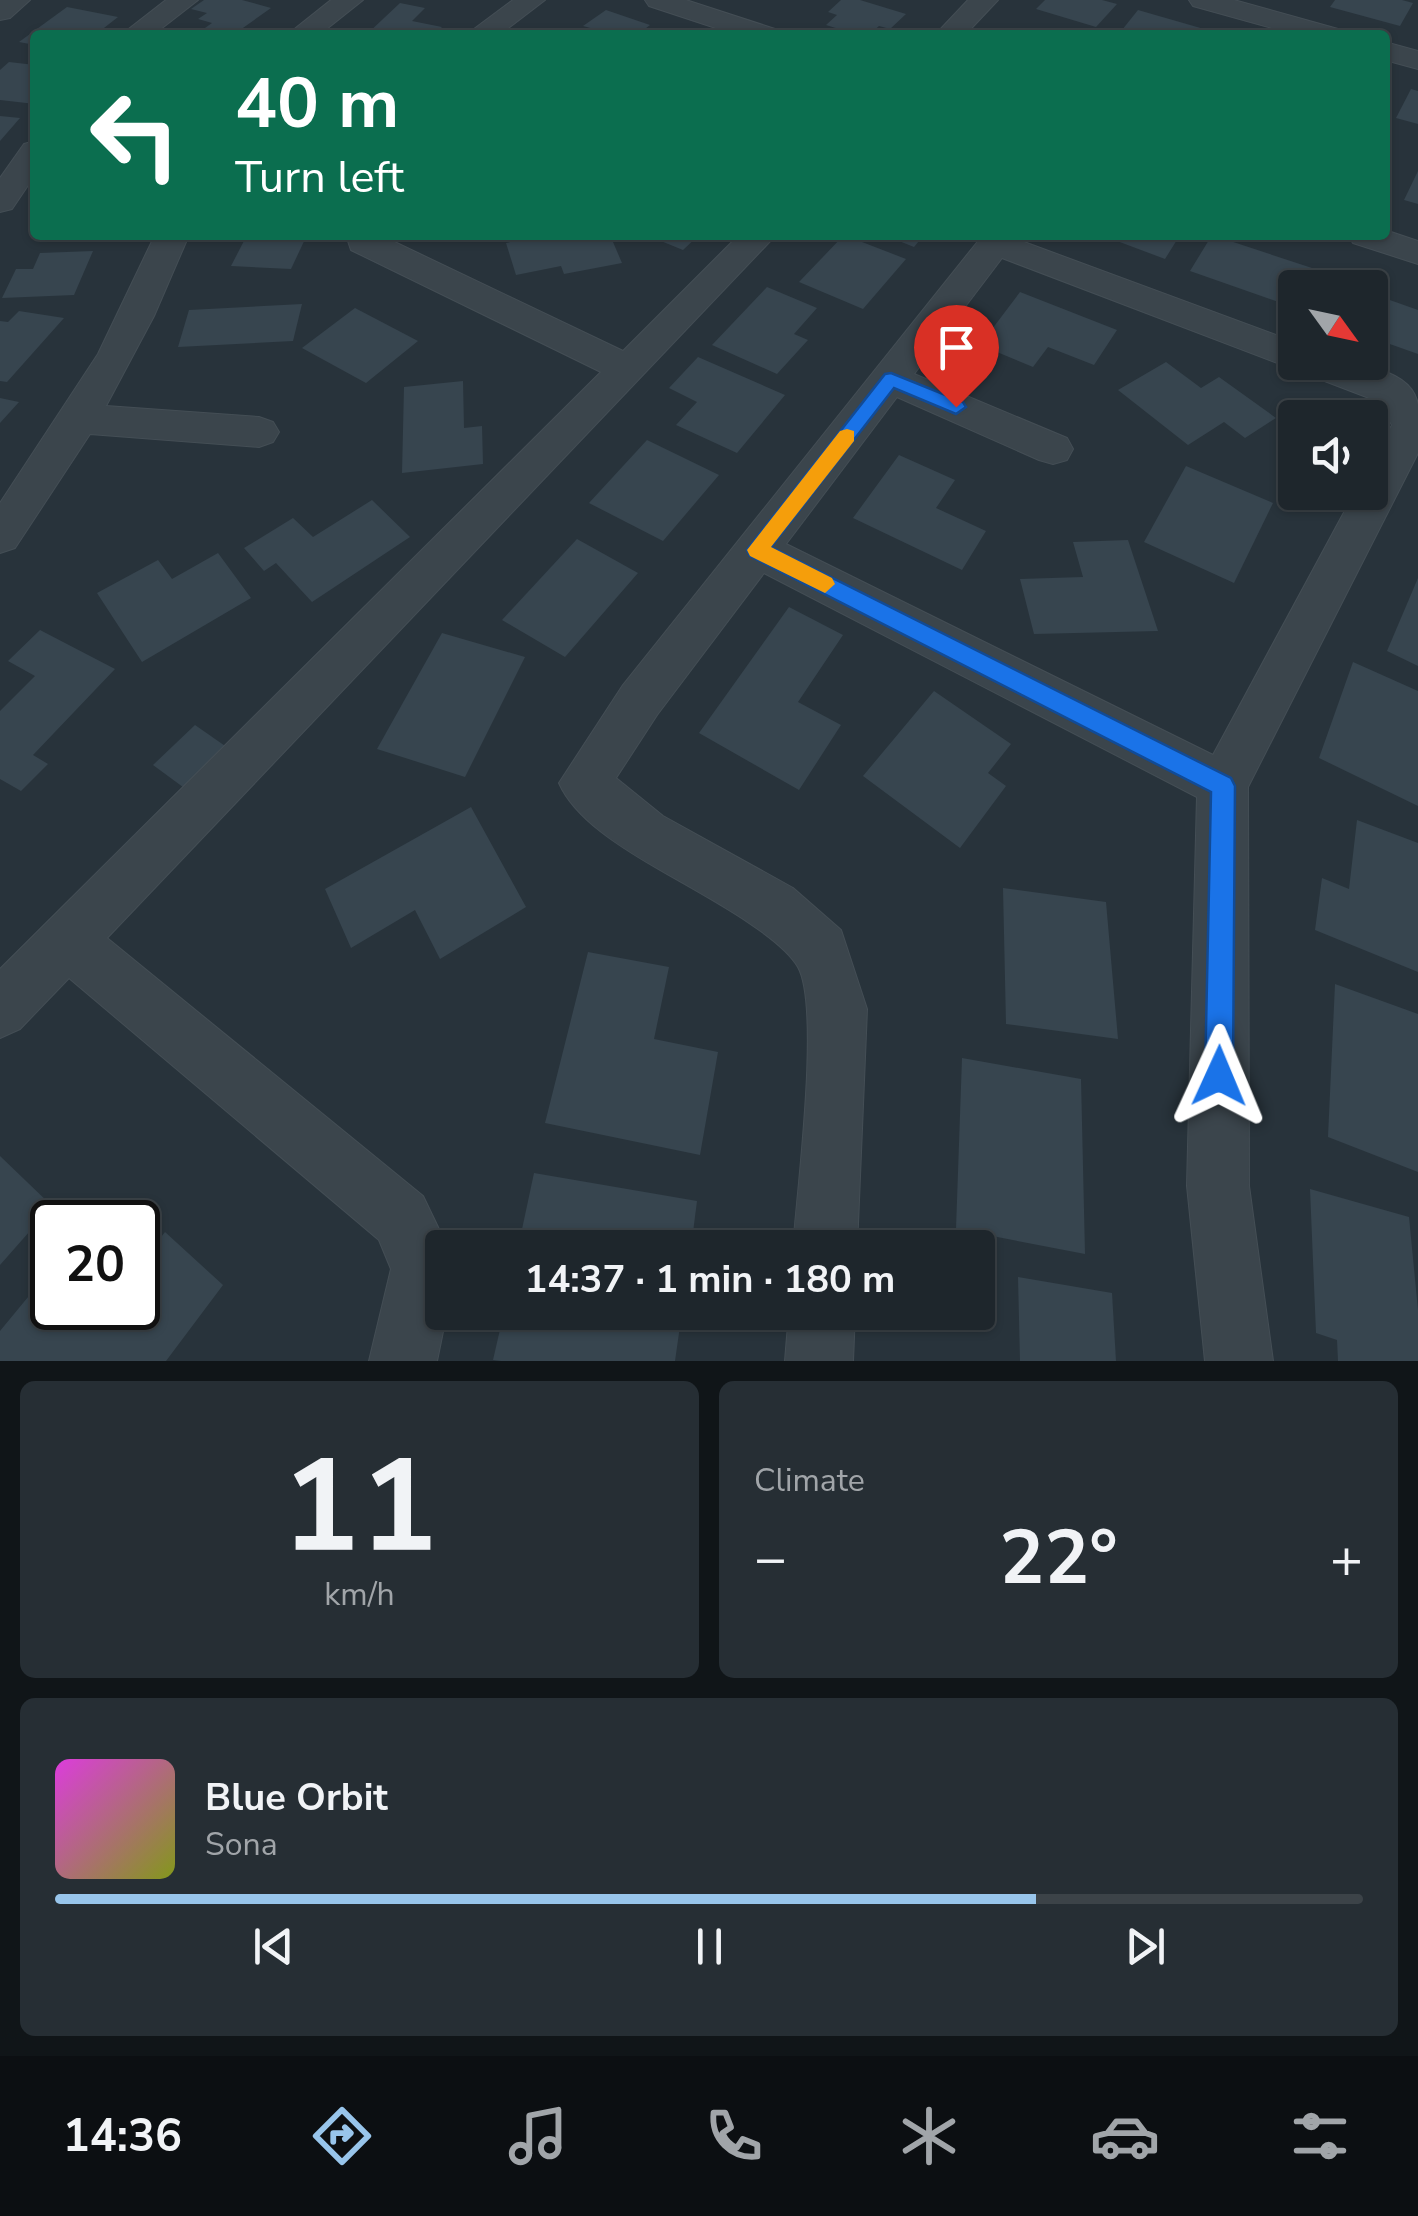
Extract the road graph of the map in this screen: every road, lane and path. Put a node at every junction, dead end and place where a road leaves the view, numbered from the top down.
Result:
1 (16, 0) edge
2 (184, 0) edge
3 (348, 0) edge
4 (531, 0) edge
5 (659, 0) edge
6 (984, 0) edge
7 (1203, 0) edge
8 (0, 12) edge
9 (721, 29) edge
10 (143, 30) edge
11 (308, 30) edge
12 (487, 30) edge
13 (954, 30) edge
14 (1310, 30) edge
15 (1390, 52) edge
16 (1418, 60) edge
17 (30, 157) edge
18 (0, 202) edge
19 (170, 240) edge
20 (363, 240) edge
21 (754, 240) edge
22 (997, 240) edge
23 (1001, 240) edge
24 (1380, 240) edge
25 (1418, 253) edge
26 (1278, 349) edge
27 (626, 368) junction
28 (891, 379) junction
29 (1361, 380) edge
30 (82, 419) junction
31 (259, 432) dead end
32 (1054, 450) dead end
33 (0, 536) edge
34 (758, 550) junction
35 (1223, 786) junction
36 (67, 942) junction
37 (0, 1009) edge
38 (826, 1230) edge
39 (821, 1330) edge
40 (403, 1361) edge
41 (819, 1361) edge
42 (1240, 1361) edge

1 - 8 street
2 - 10 street
3 - 11 street
4 - 12 street
5 - 9 street
6 - 13 street
7 - 14 street
15 - 16 street
17 - 18 street
19 - 30 street
20 - 27 street
21 - 27 street
22 - 28 street
23 - 26 street
24 - 25 street
27 - 36 street
28 - 32 street
28 - 34 street
29 - 35 street
30 - 31 street
30 - 33 street
34 - 35 street
34 - 38 street
35 - 42 street
36 - 37 street
36 - 40 street
39 - 41 street

